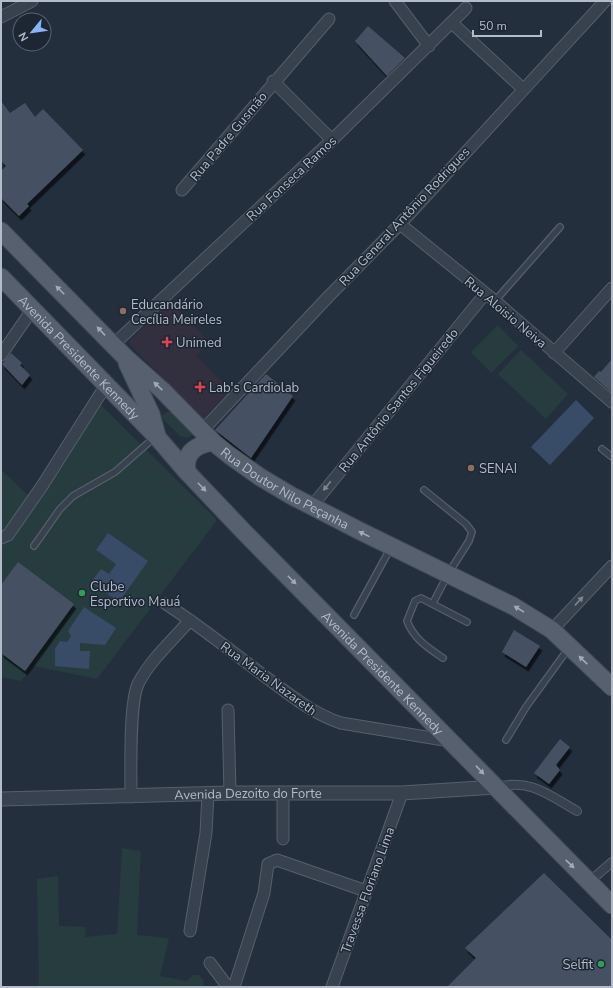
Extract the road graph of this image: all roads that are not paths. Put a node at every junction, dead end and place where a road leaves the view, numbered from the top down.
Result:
1 (32, 1) edge
2 (395, 1) edge
3 (604, 1) edge
4 (466, 8) dead end
5 (1, 17) edge
6 (329, 19) dead end
7 (452, 23) junction
8 (429, 46) junction
9 (274, 81) junction
10 (522, 88) junction
11 (332, 140) junction
12 (182, 190) dead end
13 (400, 224) junction
14 (560, 227) dead end
15 (1, 232) edge
16 (1, 277) edge
17 (612, 288) edge
18 (485, 294) junction
19 (495, 301) junction
20 (32, 310) junction
21 (114, 344) junction
22 (554, 352) junction
23 (1, 355) edge
24 (125, 357) junction
25 (106, 385) junction
26 (611, 400) edge
27 (178, 406) junction
28 (158, 435) junction
29 (208, 436) junction
30 (602, 449) dead end
31 (612, 457) edge
32 (187, 472) junction
33 (424, 490) dead end
34 (312, 506) junction
35 (1, 538) edge
36 (34, 546) dead end
37 (391, 547) junction
38 (612, 566) edge
39 (448, 574) junction
40 (433, 603) junction
41 (166, 604) dead end
42 (354, 615) dead end
43 (190, 620) junction
44 (467, 622) dead end
45 (552, 630) junction
46 (570, 647) junction
47 (443, 658) dead end
48 (612, 686) edge
49 (228, 710) dead end
50 (506, 740) dead end
51 (453, 742) junction
52 (496, 787) junction
53 (230, 793) junction
54 (283, 793) junction
55 (402, 793) junction
56 (208, 794) junction
57 (131, 797) junction
58 (1, 799) edge
59 (577, 811) dead end
60 (283, 839) dead end
61 (612, 862) edge
62 (589, 882) junction
63 (366, 891) junction
64 (612, 905) edge
65 (190, 931) dead end
66 (210, 963) dead end
67 (228, 987) edge
68 (234, 987) edge
69 (332, 987) edge

1 - 5 street
2 - 8 street
3 - 10 street, Rua General Antônio Rodrigues
4 - 7 street, Rua Fonseca Ramos
6 - 9 street, Rua Padre Gusmão
7 - 8 street, Rua Fonseca Ramos
7 - 10 street
8 - 11 street, Rua Fonseca Ramos
9 - 11 street, Rua Padre Gusmão
9 - 12 street, Rua Padre Gusmão
10 - 13 street, Rua General Antônio Rodrigues
11 - 21 street, Rua Fonseca Ramos
13 - 18 street, Rua Aloisio Neiva
13 - 29 street, Rua General Antônio Rodrigues
14 - 19 lane
21 -> 15 main road, Rua Doutor Nilo Peçanha
16 - 20 main road, Avenida Presidente Kennedy
17 - 22 street
18 - 19 street, Rua Aloisio Neiva
18 -> 34 street, Rua Antônio Santos Figueiredo
19 - 22 street, Rua Aloisio Neiva
20 - 23 street
20 - 25 main road, Avenida Presidente Kennedy
21 - 24 main road, Rua Doutor Nilo Peçanha
22 - 26 street, Rua Aloisio Neiva
27 -> 24 main road, Rua Doutor Nilo Peçanha
24 - 28 main road, Avenida Presidente Kennedy
25 - 28 main road, Avenida Presidente Kennedy
25 - 35 street
27 - 28 main road
27 - 29 main road, Rua Doutor Nilo Peçanha
28 - 29 main road
28 - 32 main road, Avenida Presidente Kennedy
28 - 36 lane
29 - 32 main road
29 - 34 main road, Rua Doutor Nilo Peçanha
30 - 31 lane
32 -> 51 main road, Avenida Presidente Kennedy
33 - 39 lane
37 -> 34 main road, Rua Doutor Nilo Peçanha
37 - 39 main road, Rua Doutor Nilo Peçanha
37 - 42 lane
45 -> 38 street
39 - 40 lane
45 -> 39 main road, Rua Doutor Nilo Peçanha
40 - 44 lane
40 - 47 lane
41 - 43 street, Rua Maria Nazareth
43 - 51 street, Rua Maria Nazareth
43 - 57 street
45 - 46 main road, Rua Doutor Nilo Peçanha
48 -> 46 main road, Rua Doutor Nilo Peçanha
46 - 50 lane
49 - 53 street
51 -> 52 main road, Avenida Presidente Kennedy
52 - 55 street, Avenida Dezoito do Forte
52 - 59 street
52 -> 62 main road, Avenida Presidente Kennedy
53 - 54 street, Avenida Dezoito do Forte
53 - 56 street, Avenida Dezoito do Forte
54 - 55 street, Avenida Dezoito do Forte
54 - 60 street
55 - 63 street, Travessa Floriano Lima
56 - 57 street, Avenida Dezoito do Forte
56 - 65 street
57 - 58 street, Avenida Dezoito do Forte
61 - 62 street
62 - 64 main road, Avenida Presidente Kennedy
63 - 68 street
63 - 69 street, Travessa Floriano Lima
66 - 67 street

